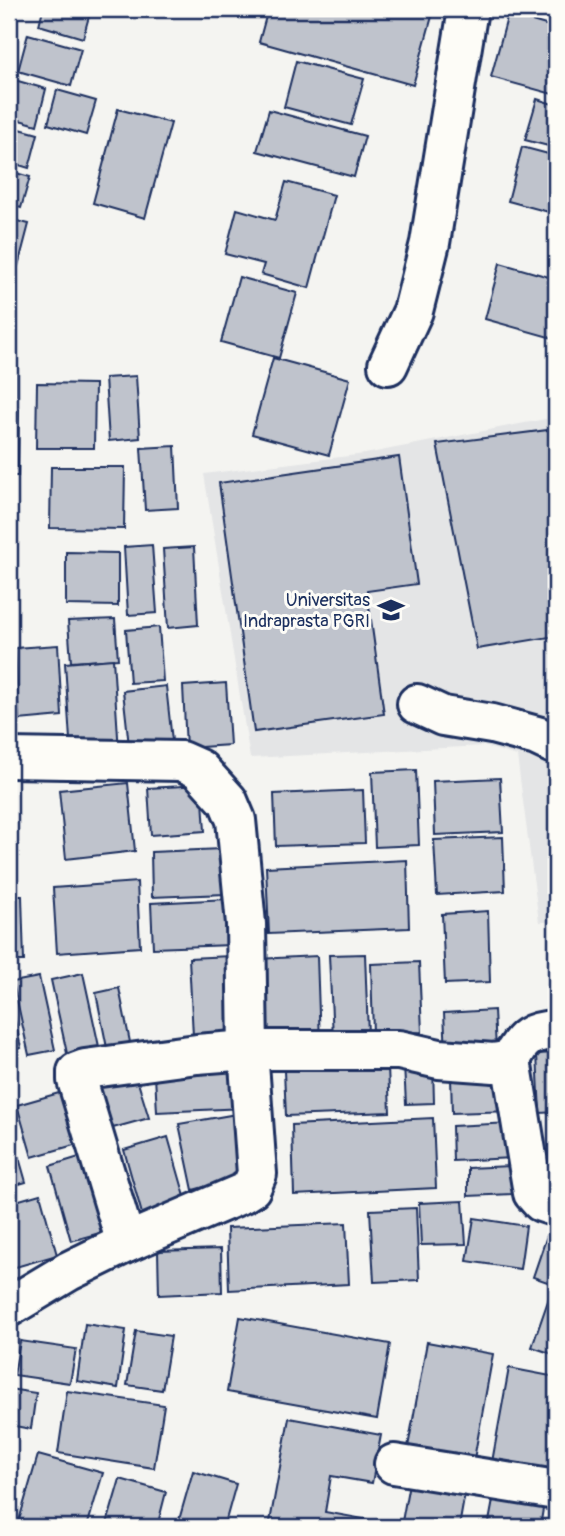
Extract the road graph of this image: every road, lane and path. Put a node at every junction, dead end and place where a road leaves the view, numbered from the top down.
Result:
1 (468, 9) edge
2 (388, 365) dead end
3 (417, 704) dead end
4 (556, 745) edge
5 (9, 758) edge
6 (556, 1030) edge
7 (248, 1050) junction
8 (511, 1060) junction
9 (556, 1207) edge
10 (127, 1243) junction
11 (9, 1307) edge
12 (394, 1464) dead end
13 (556, 1490) edge

1 - 2 street
3 - 4 street
5 - 7 street
6 - 8 street
7 - 8 street
7 - 10 street
7 - 10 street
8 - 9 street
10 - 11 street
12 - 13 street

